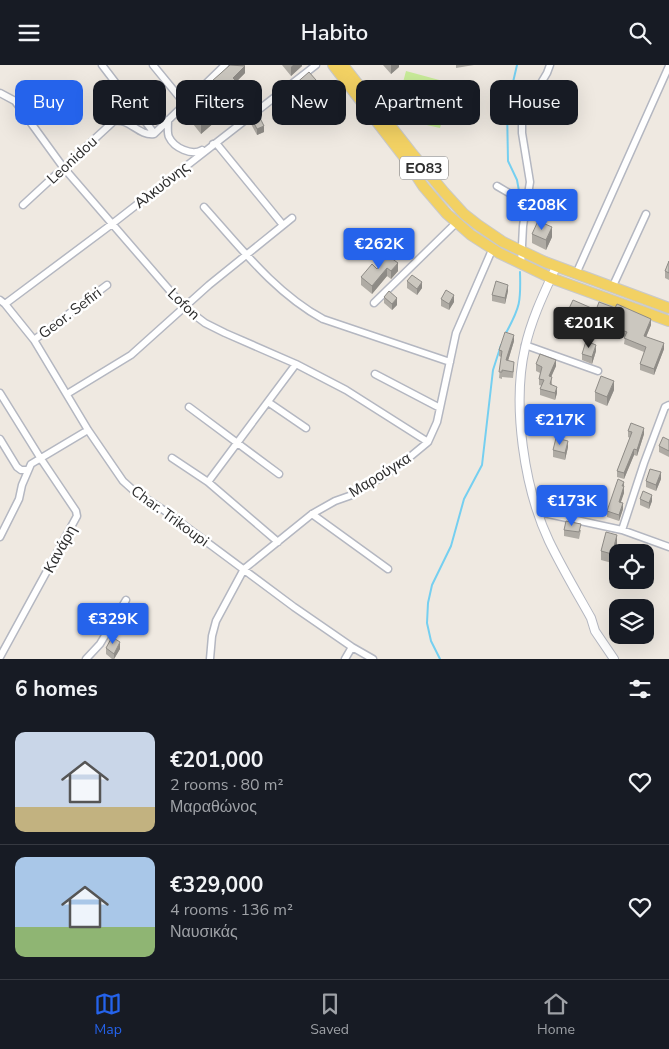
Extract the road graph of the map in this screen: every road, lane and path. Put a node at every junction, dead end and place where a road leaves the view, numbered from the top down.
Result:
1 (102, 65) edge
2 (153, 65) edge
3 (316, 65) edge
4 (333, 65) edge
5 (344, 65) edge
6 (222, 66) edge
7 (551, 66) edge
8 (669, 66) edge
9 (208, 80) edge
10 (0, 93) edge
11 (176, 93) edge
12 (176, 112) edge
13 (168, 120) junction
14 (152, 134) junction
15 (216, 143) junction
16 (64, 167) junction
17 (497, 186) dead end
18 (526, 203) junction
19 (23, 205) dead end
20 (204, 207) dead end
21 (646, 214) dead end
22 (292, 218) dead end
23 (456, 223) junction
24 (112, 224) junction
25 (283, 225) junction
26 (492, 249) junction
27 (522, 252) junction
28 (247, 255) junction
29 (521, 265) junction
30 (556, 267) junction
31 (576, 274) junction
32 (551, 278) junction
33 (107, 285) dead end
34 (612, 287) junction
35 (3, 302) edge
36 (374, 303) dead end
37 (668, 306) edge
38 (184, 307) junction
39 (669, 321) edge
40 (34, 340) junction
41 (525, 345) junction
42 (450, 362) junction
43 (296, 364) junction
44 (598, 371) dead end
45 (374, 375) dead end
46 (0, 393) edge
47 (67, 395) junction
48 (268, 402) junction
49 (669, 405) edge
50 (189, 407) dead end
51 (440, 408) junction
52 (306, 428) dead end
53 (88, 430) junction
54 (0, 439) edge
55 (428, 442) junction
56 (238, 443) junction
57 (172, 458) dead end
58 (41, 459) junction
59 (28, 470) junction
60 (279, 474) dead end
61 (208, 482) junction
62 (538, 512) junction
63 (312, 514) junction
64 (622, 530) junction
65 (0, 537) edge
66 (278, 542) junction
67 (669, 547) edge
68 (244, 569) junction
69 (388, 569) dead end
70 (126, 600) dead end
71 (352, 647) junction
72 (0, 657) edge
73 (86, 659) edge
74 (210, 659) edge
75 (345, 659) edge
76 (373, 659) edge
77 (614, 659) edge

1 - 14 street
2 - 11 street
3 - 15 street, Αλκυόνης
4 - 23 main road, ΕΟ83
5 - 27 main road, ΕΟ83
6 - 9 street
7 - 18 street
8 - 31 street
10 - 16 street, Lofon
12 - 13 street
13 - 14 street
13 - 15 street
14 - 16 street, Leonidou
15 - 24 street, Αλκυόνης
15 - 25 street
16 - 19 street, Leonidou
16 - 24 street, Lofon
17 - 18 street
18 - 27 street
20 - 28 street
21 - 34 street
22 - 25 street
23 - 26 main road, ΕΟ83
23 - 36 street
24 - 35 street, Αλκυόνης
24 - 38 street, Lofon
25 - 28 street
26 - 29 main road, ΕΟ83
26 - 42 street, Μαρούγκα
27 - 29 street
27 - 30 main road, ΕΟ83
28 - 38 street
28 - 42 street
29 - 32 main road, ΕΟ83
30 - 31 main road, ΕΟ83
30 - 32 street
31 - 34 main road, ΕΟ83
32 - 39 main road, ΕΟ83
32 - 41 street
33 - 40 street, Geor. Sefiri
34 - 37 main road, ΕΟ83
35 - 40 street, Char. Trikoupi
38 - 43 street, Lofon
38 - 47 street
40 - 47 street, Char. Trikoupi
41 - 44 street
41 - 62 street
42 - 51 street, Μαρούγκα
43 - 48 street
43 - 55 street, Lofon
45 - 51 street
46 - 58 street, Κανάρη
47 - 53 street, Char. Trikoupi
48 - 52 street
48 - 56 street
49 - 64 street
50 - 56 street
51 - 55 street, Μαρούγκα
53 - 58 street
53 - 68 street, Char. Trikoupi
54 - 59 street
55 - 63 street, Μαρούγκα
56 - 60 street
56 - 61 street
57 - 61 street
58 - 59 street
58 - 72 street, Κανάρη
59 - 65 street
61 - 66 street
62 - 64 street
62 - 77 street
63 - 66 street, Μαρούγκα
63 - 69 street
64 - 67 street
66 - 68 street, Μαρούγκα
68 - 71 street, Char. Trikoupi
68 - 74 street, Μαρούγκα
70 - 73 street
71 - 75 street
71 - 76 street, Char. Trikoupi

